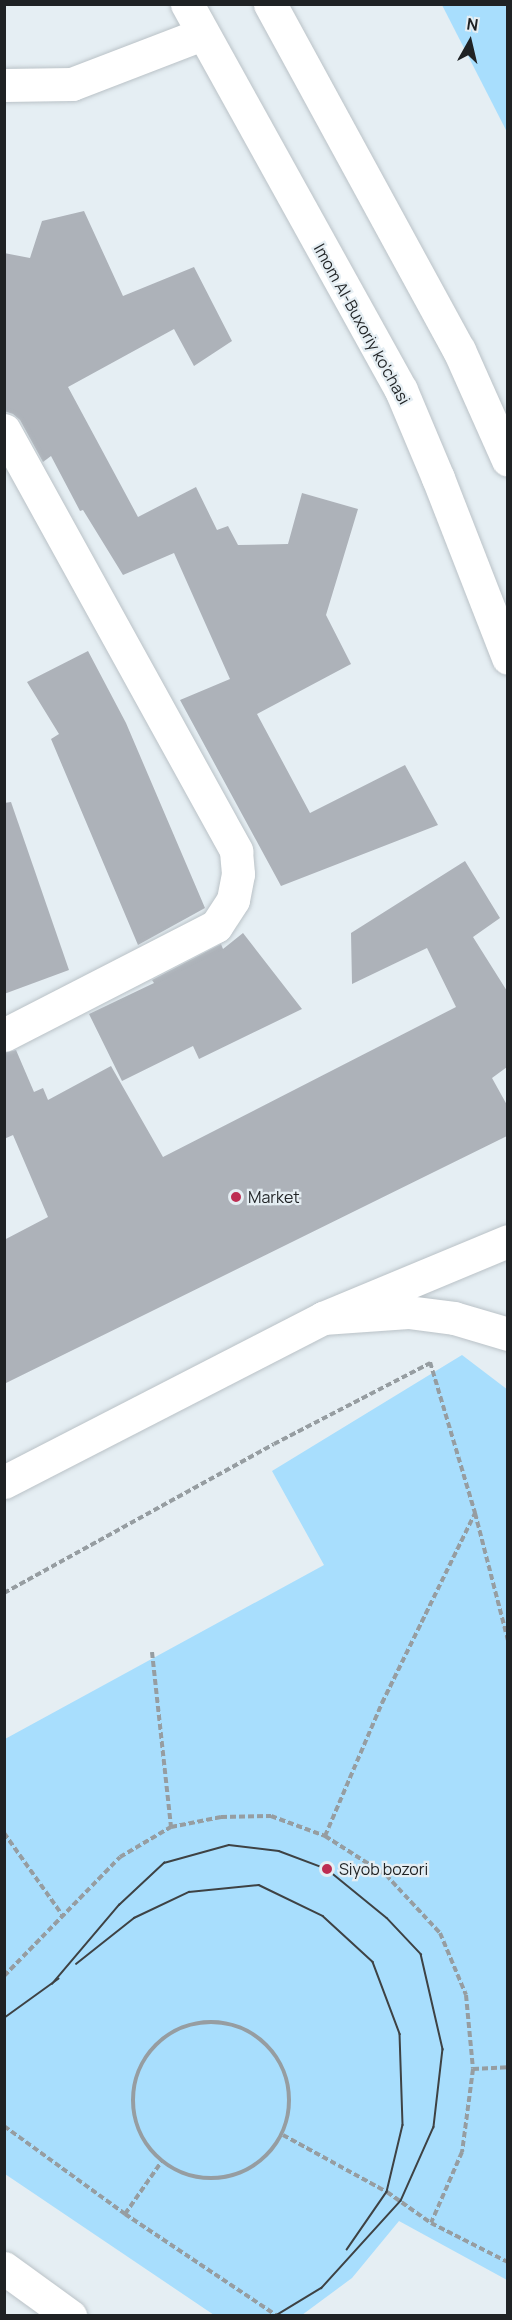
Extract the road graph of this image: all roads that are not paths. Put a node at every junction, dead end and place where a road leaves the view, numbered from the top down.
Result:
1 (187, 4) edge
2 (270, 4) edge
3 (202, 34) junction
4 (4, 85) edge
5 (4, 430) edge
6 (507, 460) edge
7 (507, 657) edge
8 (4, 1035) edge
9 (507, 1241) edge
10 (323, 1318) junction
11 (507, 1334) edge
12 (4, 1482) edge
13 (4, 2268) edge
14 (70, 2316) edge

1 - 3 street, Imom Al-Buxoriy ko'chasi
2 - 6 street
3 - 4 street
3 - 7 street, Imom Al-Buxoriy ko'chasi
5 - 8 street
9 - 10 street
10 - 11 street
10 - 12 street
13 - 14 street

